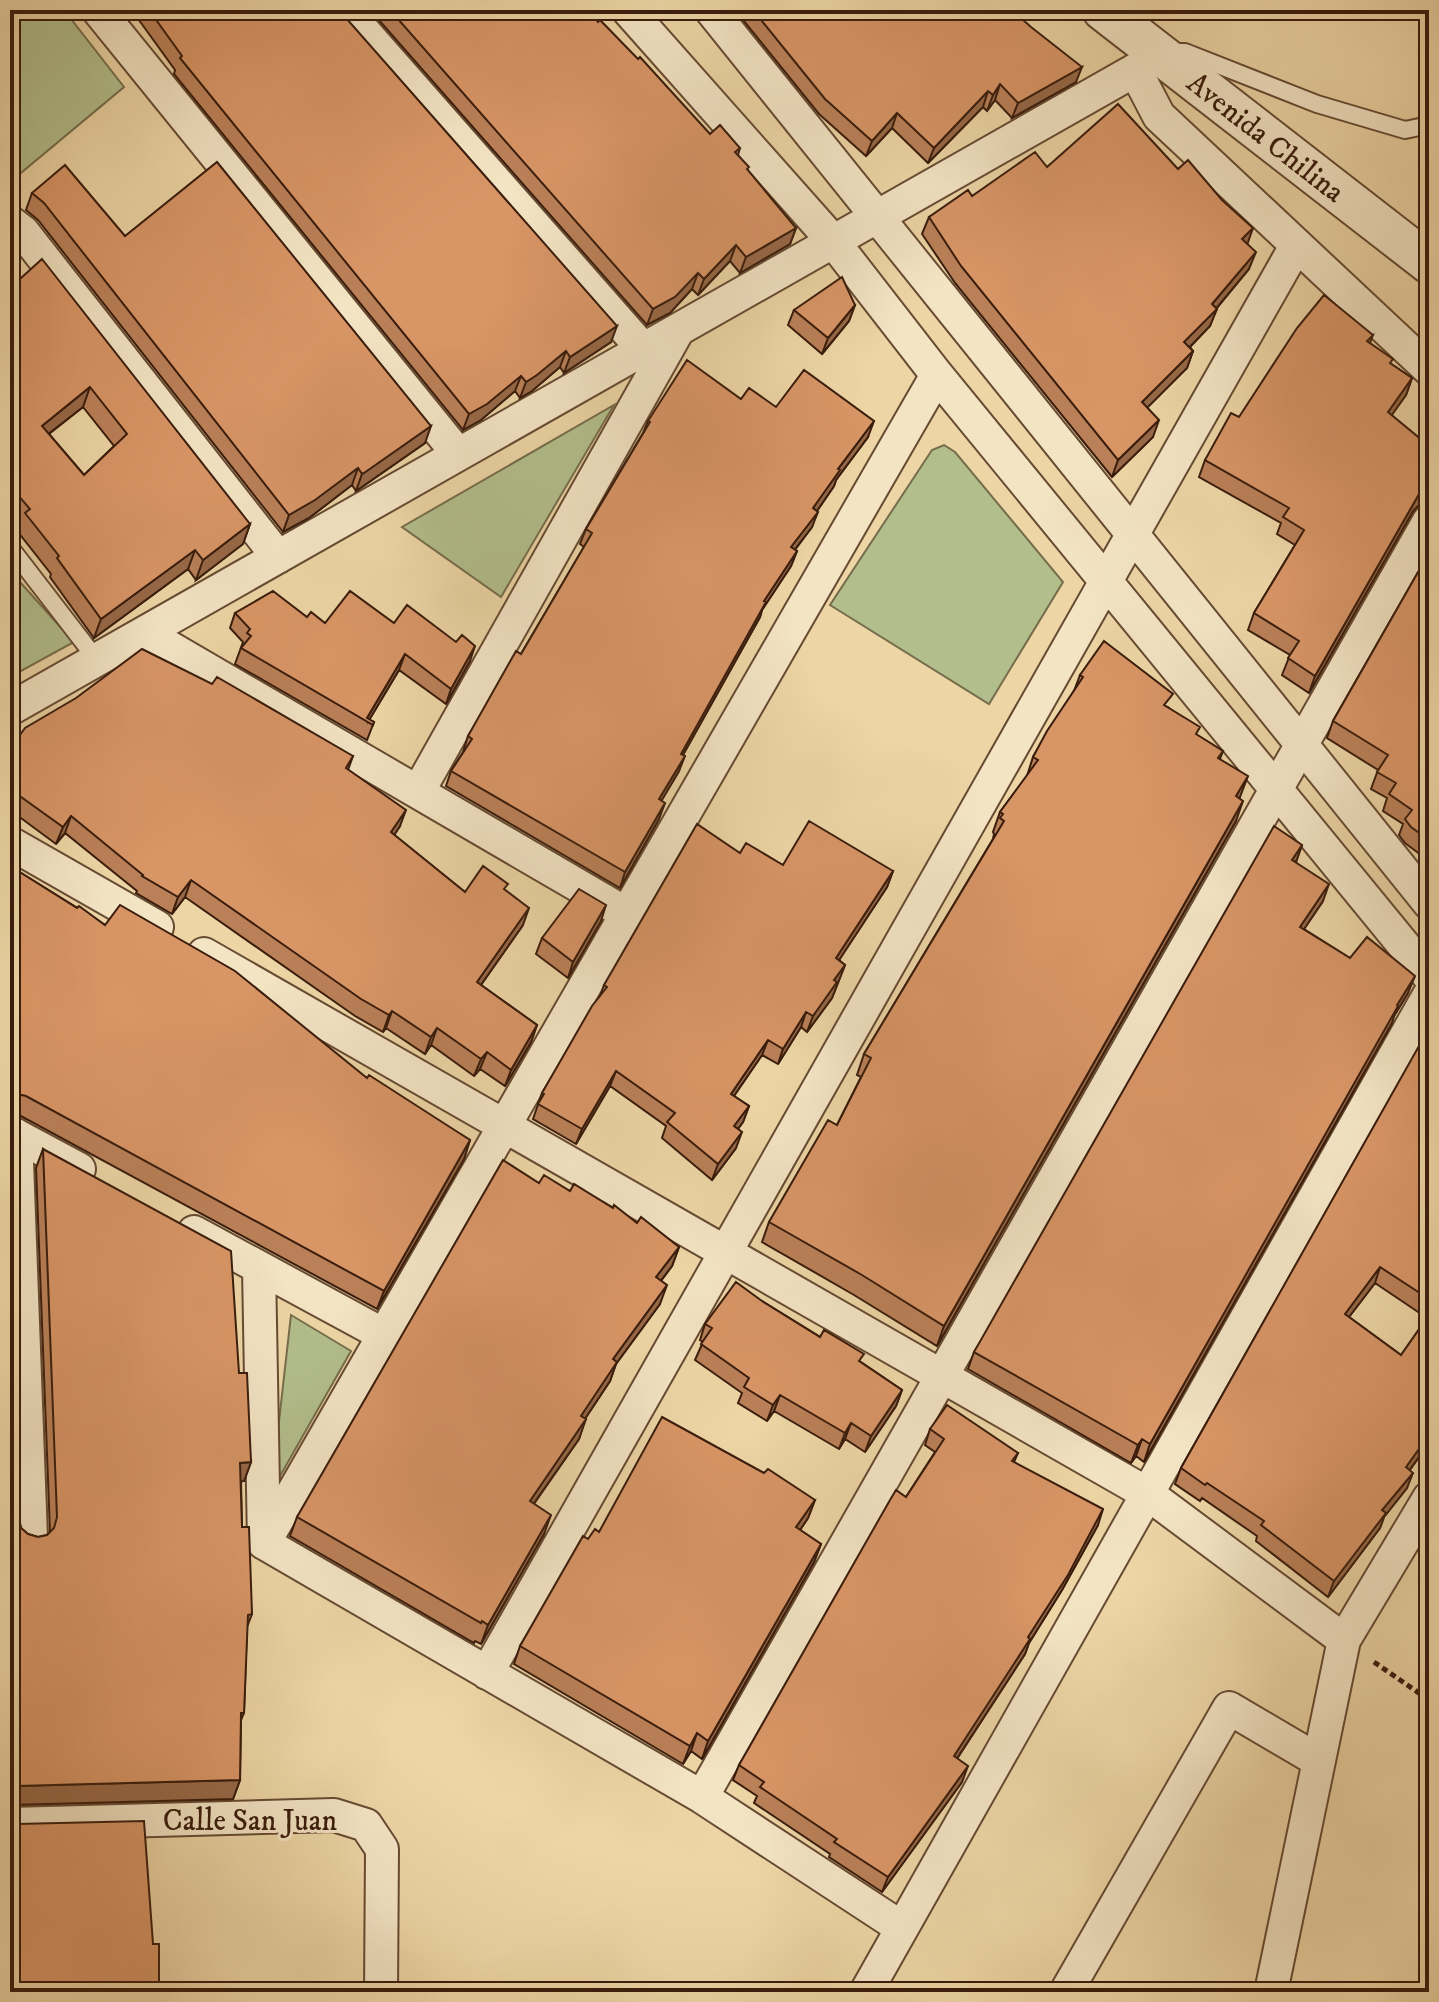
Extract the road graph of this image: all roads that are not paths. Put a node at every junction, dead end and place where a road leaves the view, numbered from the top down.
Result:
1 (98, 10) edge
2 (345, 10) edge
3 (628, 10) edge
4 (711, 10) edge
5 (1103, 10) edge
6 (1148, 63) junction
7 (1429, 125) edge
8 (877, 216) junction
9 (10, 222) edge
10 (833, 241) junction
11 (1296, 246) junction
12 (1429, 263) edge
13 (679, 329) junction
14 (643, 349) junction
15 (1429, 369) edge
16 (937, 375) junction
17 (458, 454) junction
18 (1429, 521) edge
19 (1133, 534) junction
20 (10, 547) edge
21 (278, 557) junction
22 (1106, 581) junction
23 (145, 633) junction
24 (97, 660) junction
25 (10, 709) edge
26 (1302, 744) junction
27 (1276, 789) junction
28 (418, 792) junction
29 (10, 843) edge
30 (1429, 903) edge
31 (627, 914) junction
32 (1429, 976) edge
33 (1429, 995) edge
34 (504, 1126) junction
35 (13, 1134) edge
36 (111, 1187) edge
37 (165, 1216) edge
38 (726, 1253) junction
39 (259, 1268) junction
40 (384, 1335) junction
41 (942, 1377) junction
42 (1148, 1494) junction
43 (1429, 1498) edge
44 (31, 1537) edge
45 (264, 1543) junction
46 (1344, 1640) junction
47 (487, 1673) junction
48 (1319, 1761) junction
49 (702, 1797) junction
50 (10, 1824) edge
51 (902, 1928) junction
52 (381, 1992) edge
53 (866, 1992) edge
54 (1066, 1992) edge
55 (1271, 1992) edge

1 - 17 street
2 - 14 street
3 - 10 street
4 - 8 street
5 - 6 street, Avenida Chilina
6 - 7 lane
6 - 8 street
6 - 11 street
6 - 12 street, Avenida Chilina
8 - 10 street
8 - 19 street
9 - 21 street
10 - 13 street
10 - 16 street
11 - 15 street
11 - 19 street
13 - 14 street
13 - 28 street
14 - 17 street
16 - 22 street
16 - 31 street
17 - 21 street
18 - 26 street
19 - 22 street
19 - 26 street
20 - 24 lane
21 - 23 street
22 - 27 street
22 - 38 street
23 - 24 street
23 - 28 street
24 - 25 street
26 - 27 street
26 - 30 street
27 - 32 street
27 - 41 street
28 - 31 street
29 - 34 street
31 - 34 street
33 - 42 street
34 - 38 street
34 - 40 street
35 - 36 street
35 - 44 street
37 - 39 street
38 - 41 street
38 - 47 street
39 - 40 street
39 - 45 street
40 - 45 street
41 - 42 street
41 - 49 street
42 - 46 street
42 - 51 street
43 - 46 street
45 - 47 street
46 - 48 street
47 - 49 street
48 - 54 street
48 - 55 street
49 - 51 street
50 - 52 street, Calle San Juan
51 - 53 street

